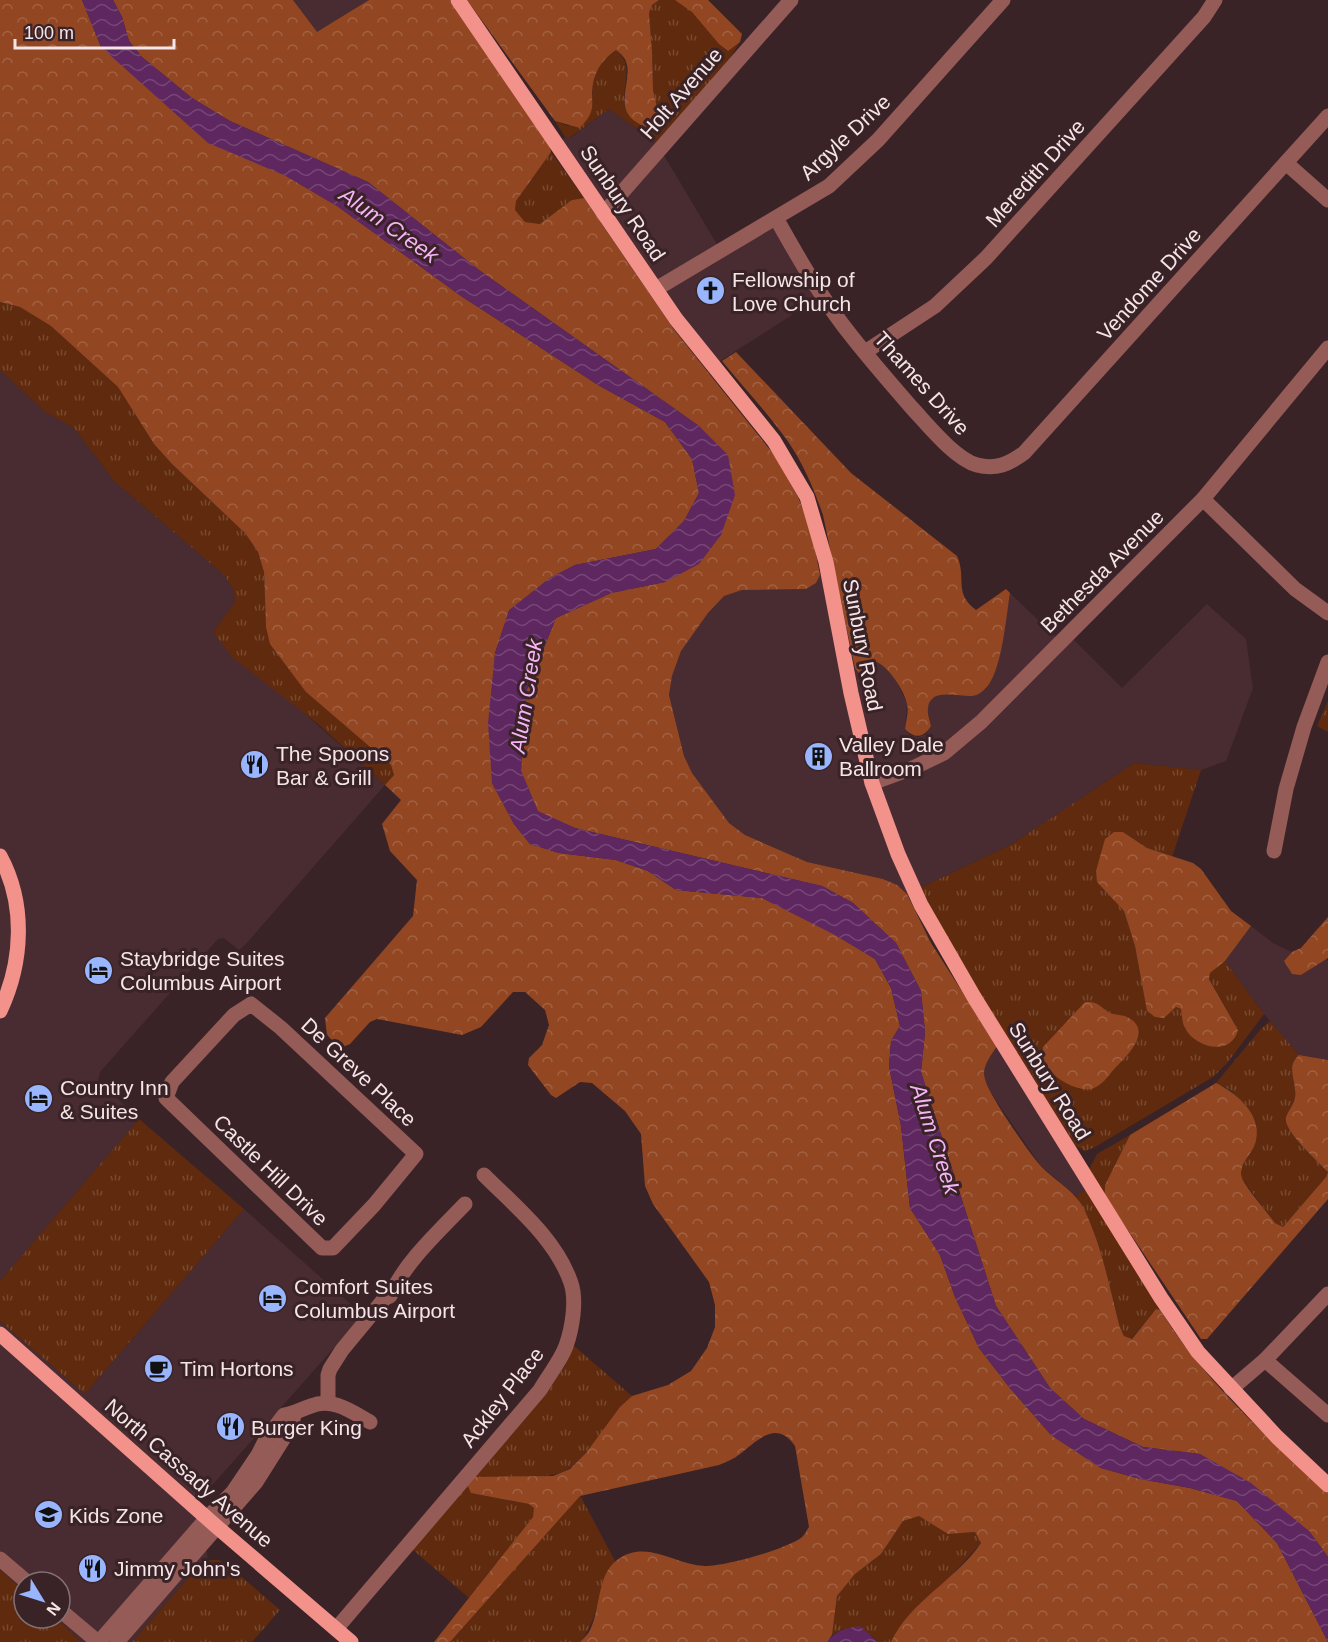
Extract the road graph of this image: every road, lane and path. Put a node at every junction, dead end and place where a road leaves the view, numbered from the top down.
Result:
1 (458, 0) edge
2 (791, 0) edge
3 (1003, 0) edge
4 (1215, 0) edge
5 (1328, 116) edge
6 (1286, 163) junction
7 (1328, 200) edge
8 (603, 214) junction
9 (776, 218) junction
10 (656, 289) junction
11 (1328, 348) edge
12 (865, 352) junction
13 (993, 467) joint
14 (1203, 499) junction
15 (1328, 613) edge
16 (1328, 662) edge
17 (872, 783) junction
18 (1274, 851) dead end
19 (0, 856) edge
20 (250, 1004) joint
21 (0, 1011) edge
22 (484, 1175) dead end
23 (465, 1204) dead end
24 (374, 1205) joint
25 (1328, 1294) edge
26 (2, 1338) edge
27 (1265, 1360) junction
28 (1231, 1389) junction
29 (328, 1403) junction
30 (1328, 1415) edge
31 (370, 1422) dead end
32 (1328, 1485) edge
33 (212, 1523) junction
34 (0, 1559) edge
35 (13, 1570) edge
36 (72, 1620) edge
37 (336, 1629) junction
38 (98, 1642) edge
39 (117, 1642) edge
40 (351, 1642) edge

1 - 8 main road, Sunbury Road
2 - 8 street, Holt Avenue
3 - 9 street, Argyle Drive
4 - 12 street, Meredith Drive
5 - 6 street, Vendome Drive
6 - 7 street
6 - 13 street, Vendome Drive
8 - 10 main road, Sunbury Road
9 - 10 street, Argyle Drive
9 - 12 street, Thames Drive
10 - 17 main road, Sunbury Road
11 - 14 street, Bethesda Avenue
12 - 13 street, Thames Drive
14 - 15 street
14 - 17 street, Bethesda Avenue
16 - 18 street
17 - 28 main road, Sunbury Road
19 - 21 main road
20 - 24 street, De Greve Place
20 - 24 street, Castle Hill Drive
22 - 37 street, Ackley Place
23 - 29 street
25 - 27 street
26 - 33 main road, North Cassady Avenue
27 - 28 street
27 - 30 street
28 - 32 main road, Sunbury Road
29 - 31 street
29 - 33 street
33 - 37 main road, North Cassady Avenue
33 - 38 street
33 - 39 street
34 - 35 street
36 - 38 street
37 - 40 main road, North Cassady Avenue

